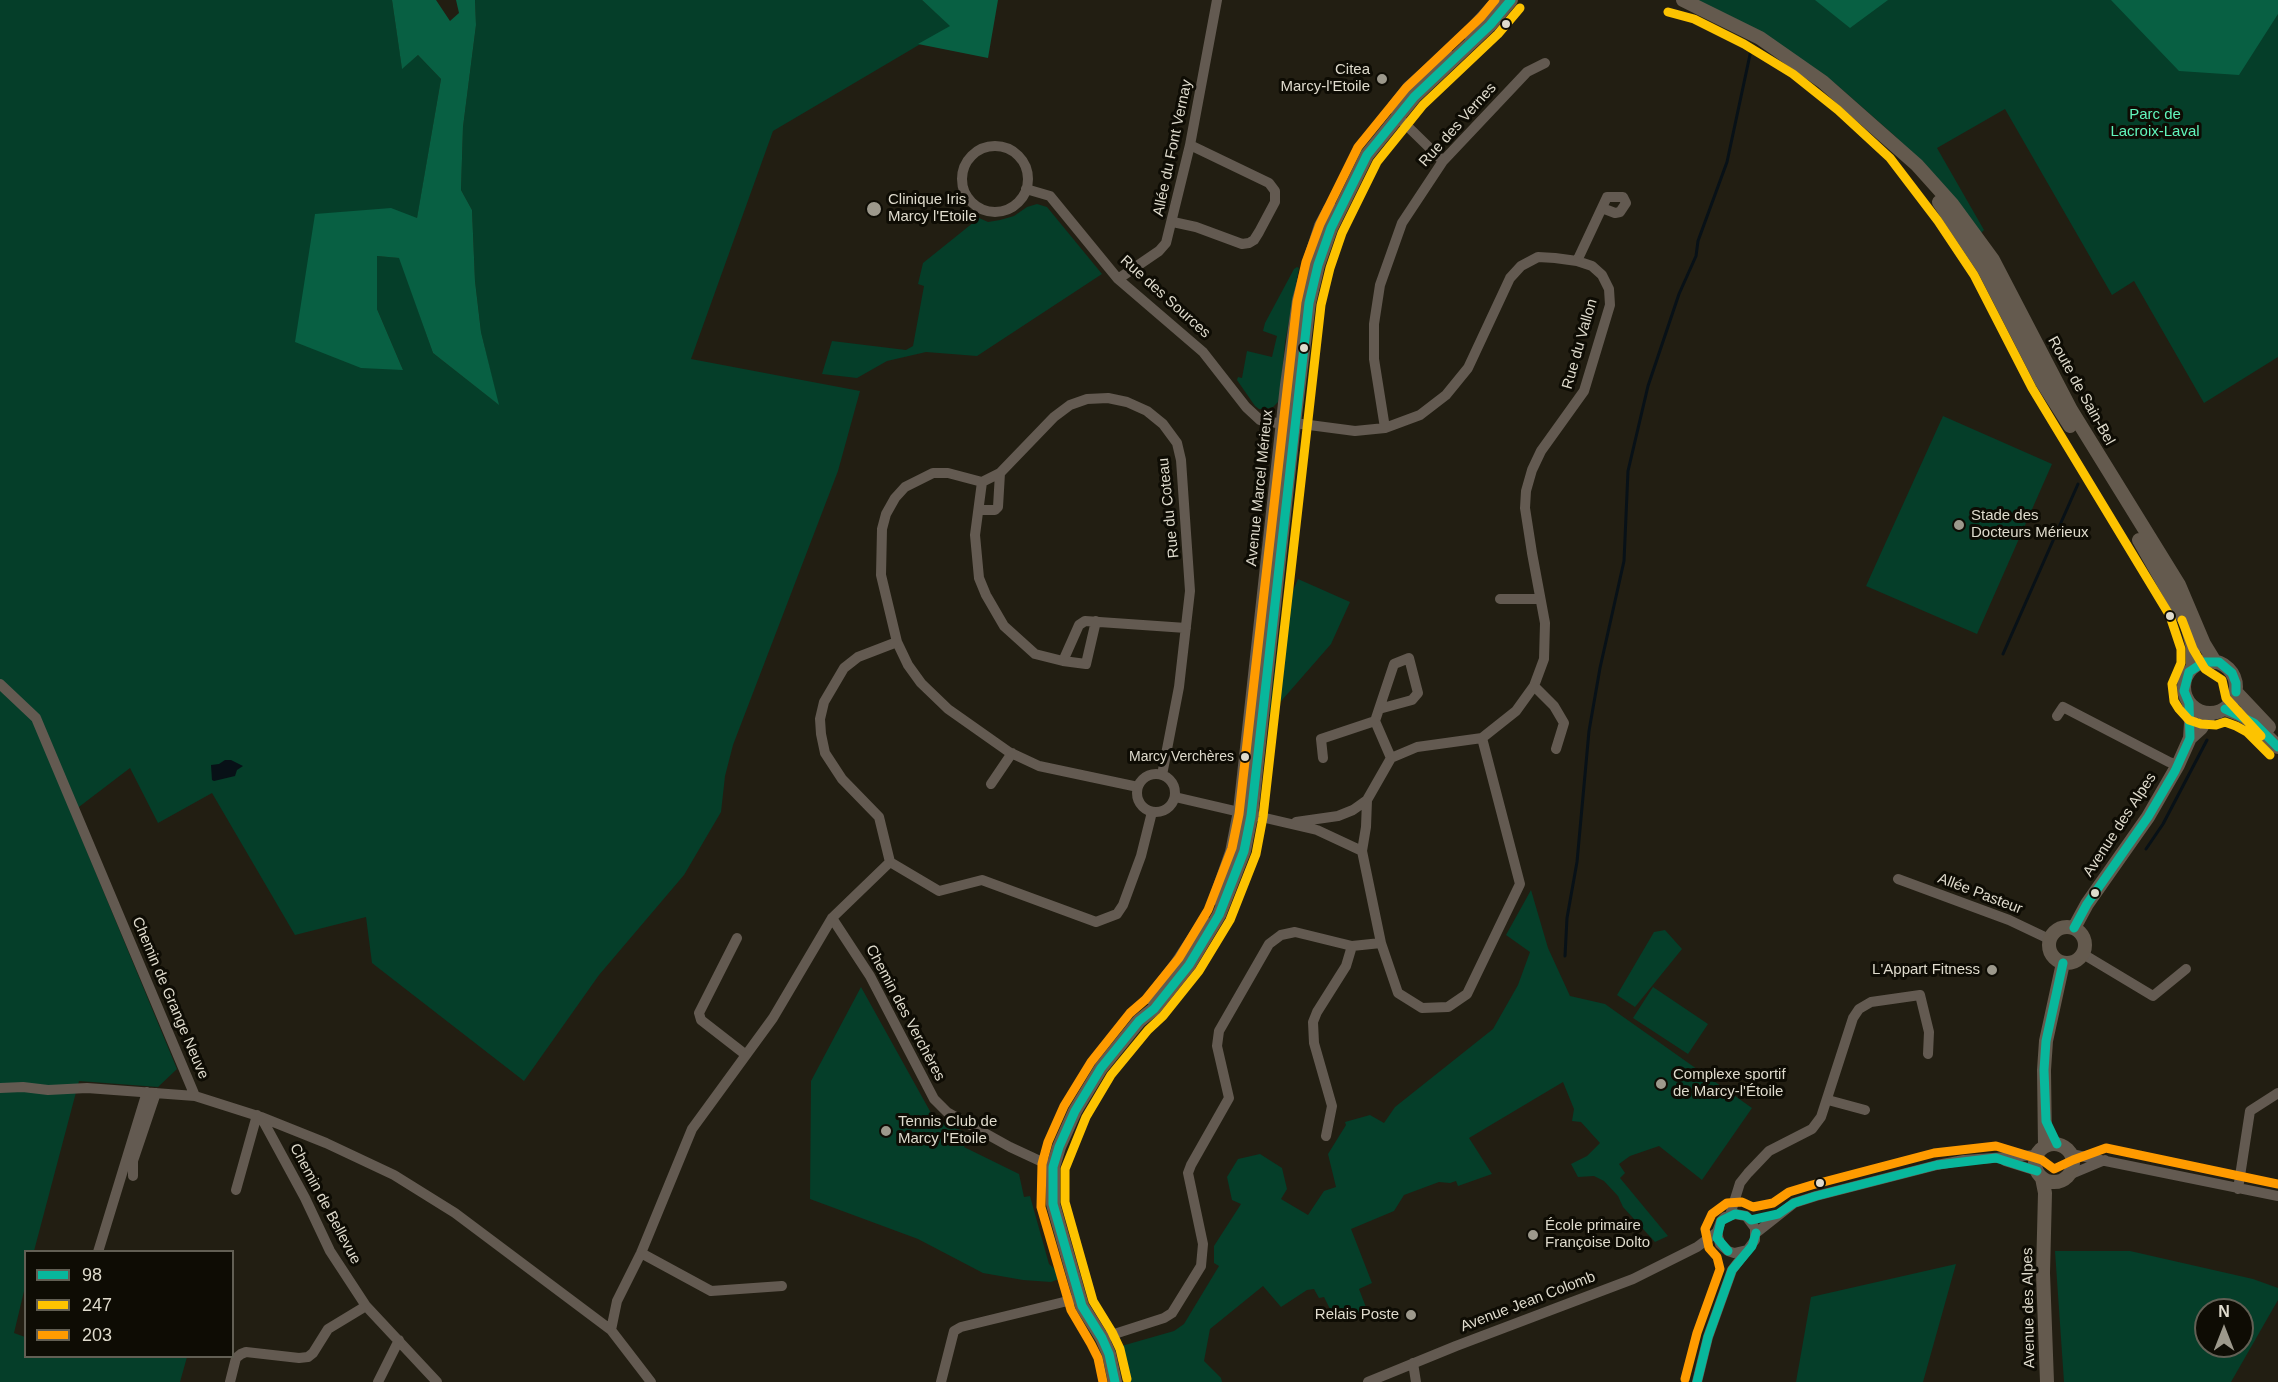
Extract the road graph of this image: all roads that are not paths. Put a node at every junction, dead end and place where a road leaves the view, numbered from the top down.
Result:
1 (1217, 0) edge
2 (1499, 0) edge
3 (1511, 0) edge
4 (1671, 0) edge
5 (1683, 0) edge
6 (1698, 8) junction
7 (1545, 63) dead end
8 (1398, 117) junction
9 (1190, 145) junction
10 (1899, 150) junction
11 (1443, 161) junction
12 (1026, 189) junction
13 (1602, 208) dead end
14 (1173, 222) junction
15 (1577, 261) junction
16 (1118, 279) junction
17 (1289, 423) junction
18 (1385, 428) junction
19 (1000, 472) junction
20 (982, 482) junction
21 (979, 510) junction
22 (1500, 599) dead end
23 (1540, 599) junction
24 (1096, 621) junction
25 (1186, 628) junction
26 (897, 642) junction
27 (1063, 661) junction
28 (2215, 662) junction
29 (2193, 668) junction
30 (0, 684) edge
31 (1534, 686) junction
32 (2236, 692) junction
33 (2189, 703) junction
34 (1379, 709) junction
35 (2225, 709) junction
36 (2210, 714) junction
37 (2057, 716) dead end
38 (1375, 721) junction
39 (2278, 737) edge
40 (1482, 738) junction
41 (2190, 738) junction
42 (2278, 747) edge
43 (1556, 750) dead end
44 (1012, 753) junction
45 (1323, 758) dead end
46 (1391, 758) junction
47 (2178, 765) junction
48 (1162, 775) junction
49 (991, 784) dead end
50 (1138, 787) junction
51 (1175, 797) junction
52 (1367, 800) junction
53 (1152, 812) junction
54 (1245, 814) junction
55 (1283, 822) junction
56 (1362, 851) junction
57 (890, 862) junction
58 (1898, 879) dead end
59 (832, 918) junction
60 (2074, 928) junction
61 (737, 938) dead end
62 (2049, 939) junction
63 (1381, 943) junction
64 (1352, 946) junction
65 (2083, 954) junction
66 (2063, 963) junction
67 (2186, 969) dead end
68 (1928, 1054) dead end
69 (746, 1055) junction
70 (0, 1088) edge
71 (152, 1093) junction
72 (2278, 1093) edge
73 (195, 1096) junction
74 (1828, 1100) junction
75 (1865, 1110) dead end
76 (259, 1116) junction
77 (1326, 1136) dead end
78 (2046, 1148) junction
79 (2072, 1154) junction
80 (1996, 1158) junction
81 (2105, 1160) junction
82 (1053, 1167) junction
83 (2039, 1174) junction
84 (133, 1176) dead end
85 (2064, 1178) junction
86 (2238, 1189) junction
87 (236, 1190) dead end
88 (1736, 1195) junction
89 (2278, 1196) edge
90 (1778, 1214) junction
91 (1730, 1215) junction
92 (1748, 1218) junction
93 (1717, 1232) junction
94 (1756, 1233) junction
95 (2045, 1234) junction
96 (1697, 1247) junction
97 (98, 1250) edge
98 (1726, 1250) junction
99 (1747, 1250) junction
100 (641, 1254) junction
101 (1732, 1270) junction
102 (782, 1286) dead end
103 (1080, 1298) junction
104 (366, 1306) junction
105 (611, 1330) junction
106 (1102, 1338) junction
107 (399, 1340) junction
108 (1413, 1363) junction
109 (230, 1382) edge
110 (378, 1382) edge
111 (437, 1382) edge
112 (651, 1382) edge
113 (941, 1382) edge
114 (1115, 1382) edge
115 (1368, 1382) edge
116 (1416, 1382) edge
117 (1697, 1382) edge
118 (2047, 1382) edge

1 - 9 street, Allée du Font Vernay
2 - 17 main road, Avenue Marcel Mérieux
3 - 8 main road, Avenue Marcel Mérieux
4 - 6 main road, Route de Sain-Bel
5 - 6 main road, Route de Sain-Bel
6 - 10 main road, Route de Sain-Bel
7 - 11 street, Rue des Vernes
8 - 11 street
8 - 17 main road, Avenue Marcel Mérieux
9 - 14 street, Allée du Font Vernay
9 - 14 street
10 - 28 main road, Route de Sain-Bel
10 - 29 main road, Route de Sain-Bel
11 - 18 street, Rue des Vernes
12 - 12 street
12 - 16 street, Rue des Sources
13 - 15 street
14 - 16 street, Allée du Font Vernay
15 - 18 street, Rue du Vallon
15 - 23 street, Rue du Vallon
16 - 17 street, Rue des Sources
17 - 18 street, Rue du Vallon
17 - 54 main road, Avenue Marcel Mérieux
19 - 20 street, Rue du Coteau
19 - 21 street
19 - 25 street, Rue du Coteau
20 - 21 street
20 - 26 street
21 - 27 street
22 - 23 street
23 - 31 street, Rue du Vallon
24 - 25 street
24 - 27 street
24 - 27 street
25 - 48 street, Rue du Coteau
26 - 44 street
26 - 57 street
28 - 29 main road
28 - 32 main road
29 - 33 main road
30 - 73 street, Chemin de Grange Neuve
31 - 40 street, Rue du Vallon
31 - 43 street
32 - 35 main road
32 - 39 main road
33 - 36 main road
33 - 41 main road, Avenue des Alpes
34 - 34 street
34 - 38 street
35 - 36 main road
35 - 42 main road
36 - 41 main road, Avenue des Alpes
37 - 47 street
38 - 45 street
38 - 46 street
40 - 46 street, Rue du Vallon
40 - 63 street
41 - 47 main road, Avenue des Alpes
44 - 49 street
44 - 50 street
46 - 52 street
47 - 60 main road, Avenue des Alpes
48 - 50 street
48 - 51 street
50 - 53 street
51 - 53 street
51 - 54 street
52 - 55 street
52 - 56 street
53 - 57 street
54 - 55 street
54 - 82 main road, Avenue Marcel Mérieux
55 - 56 street
56 - 63 street
57 - 59 street
58 - 62 street, Allée Pasteur
59 - 69 street
59 - 82 street, Chemin des Verchères
60 - 62 main road
60 - 65 main road
61 - 69 street
62 - 66 main road
63 - 64 street
64 - 77 street
64 - 106 street
65 - 66 main road
65 - 67 street
66 - 78 main road
68 - 74 street
69 - 100 street
70 - 71 street
71 - 73 street
71 - 84 street
71 - 97 street
72 - 86 street
73 - 76 street, Chemin de Grange Neuve
74 - 75 street
74 - 88 street
76 - 87 street
76 - 104 street, Chemin de Bellevue
76 - 105 street, Chemin de Grange Neuve
78 - 79 main road
78 - 80 street
78 - 83 main road
79 - 81 street
79 - 85 main road
80 - 83 street
80 - 90 street
81 - 85 street
81 - 86 street
82 - 103 main road, Avenue Marcel Mérieux
83 - 85 main road
83 - 95 main road, Avenue des Alpes
85 - 95 main road, Avenue des Alpes
86 - 89 street
88 - 91 street
88 - 92 street
90 - 92 street
90 - 94 street
91 - 92 street
91 - 93 street
92 - 94 street
93 - 96 street, Avenue Jean Colomb
93 - 98 street
94 - 99 street
95 - 118 main road, Avenue des Alpes
96 - 98 street, Avenue Jean Colomb
96 - 108 street, Avenue Jean Colomb
98 - 99 street
98 - 101 street
99 - 101 street
100 - 102 street
100 - 105 street
101 - 117 street
103 - 106 main road, Avenue Marcel Mérieux
103 - 113 street
104 - 107 street, Chemin de Bellevue
104 - 109 street
105 - 112 street, Chemin de Grange Neuve
106 - 114 main road, Avenue Marcel Mérieux
107 - 110 street
107 - 111 street, Chemin de Bellevue
108 - 115 street, Avenue Jean Colomb
108 - 116 street

